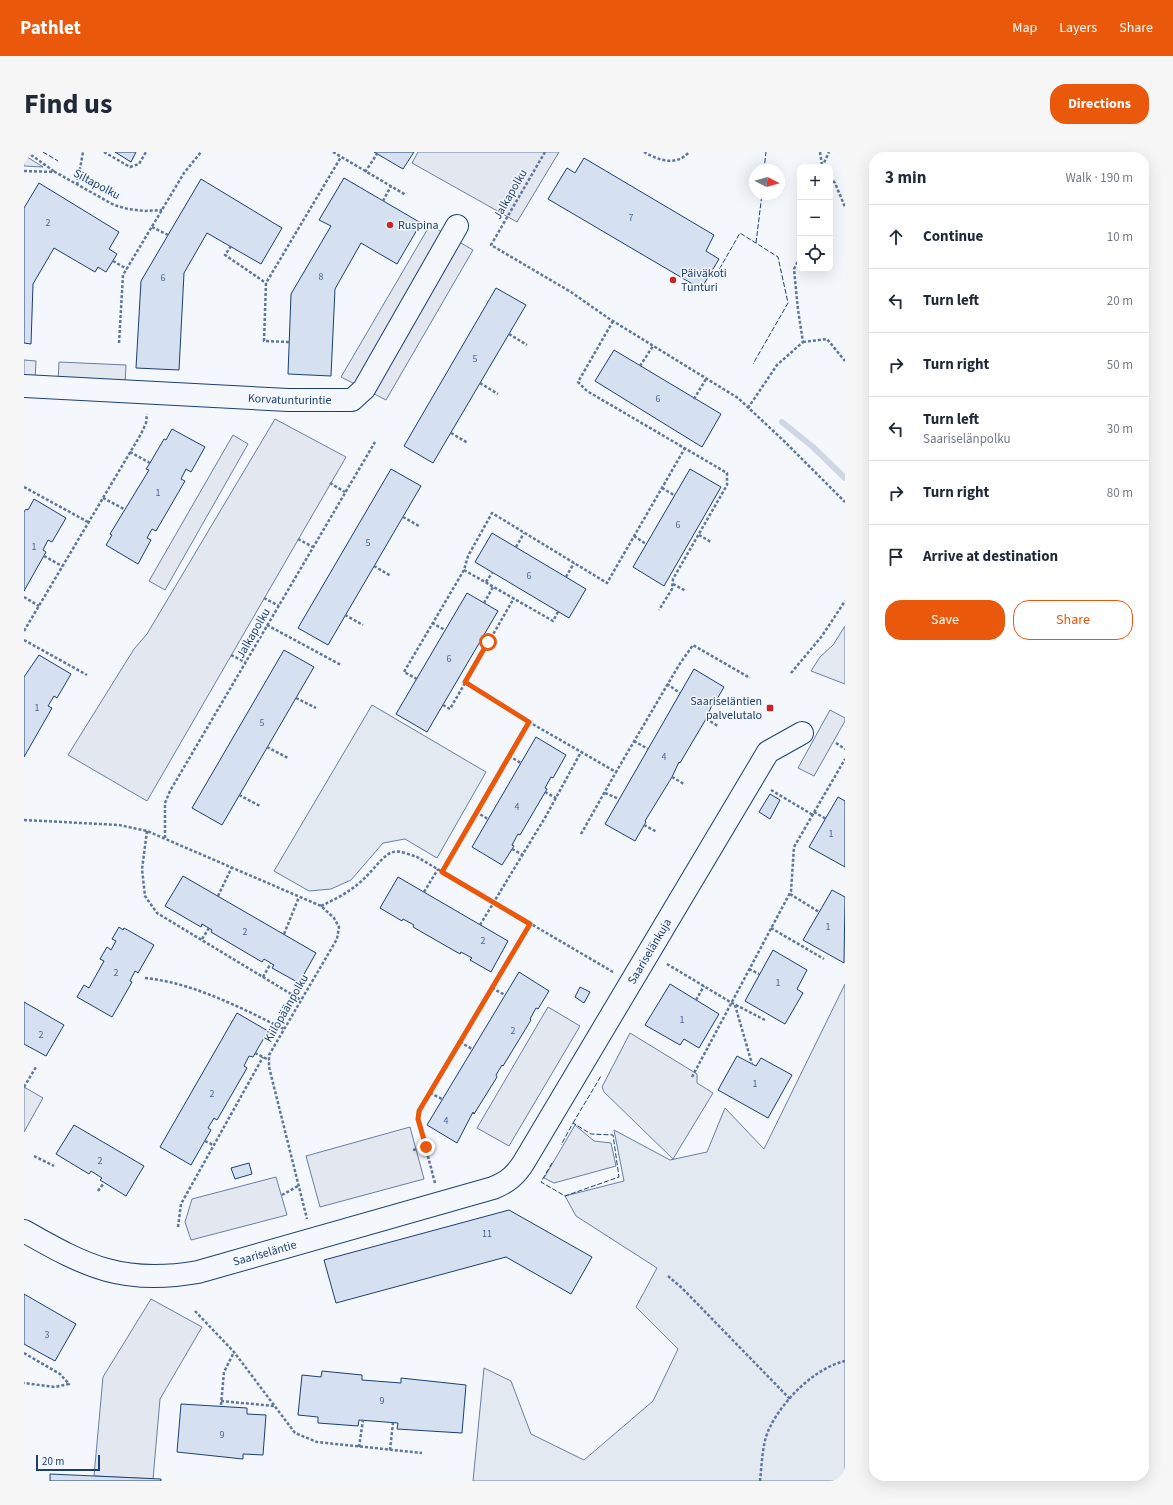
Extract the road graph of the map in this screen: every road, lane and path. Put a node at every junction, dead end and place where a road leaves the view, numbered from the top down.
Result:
1 (27, 152) edge
2 (83, 152) edge
3 (104, 152) edge
4 (146, 152) edge
5 (201, 152) edge
6 (333, 152) edge
7 (545, 152) edge
8 (644, 152) edge
9 (689, 152) edge
10 (820, 152) edge
11 (829, 152) edge
12 (377, 154) dead end
13 (341, 157) junction
14 (822, 164) edge
15 (823, 164) edge
16 (24, 171) edge
17 (55, 172) junction
18 (365, 172) junction
19 (833, 181) edge
20 (77, 185) junction
21 (391, 186) junction
22 (406, 195) dead end
23 (382, 201) dead end
24 (845, 207) edge
25 (162, 210) junction
26 (457, 226) dead end
27 (152, 227) junction
28 (168, 235) dead end
29 (231, 246) dead end
30 (113, 261) dead end
31 (797, 263) edge
32 (127, 269) junction
33 (266, 283) junction
34 (613, 321) junction
35 (509, 334) dead end
36 (289, 342) dead end
37 (803, 342) junction
38 (119, 343) dead end
39 (527, 345) dead end
40 (653, 346) junction
41 (845, 361) edge
42 (640, 366) dead end
43 (706, 379) junction
44 (480, 383) dead end
45 (24, 386) edge
46 (498, 394) dead end
47 (694, 399) dead end
48 (748, 408) junction
49 (147, 410) dead end
50 (451, 433) dead end
51 (375, 442) dead end
52 (468, 443) dead end
53 (685, 448) junction
54 (130, 452) junction
55 (150, 463) dead end
56 (330, 483) dead end
57 (24, 487) edge
58 (662, 488) junction
59 (346, 492) junction
60 (674, 495) dead end
61 (103, 498) junction
62 (845, 502) edge
63 (711, 505) dead end
64 (715, 507) junction
65 (124, 509) dead end
66 (402, 517) dead end
67 (88, 522) junction
68 (419, 526) dead end
69 (524, 533) junction
70 (698, 535) junction
71 (634, 536) junction
72 (298, 539) dead end
73 (711, 542) dead end
74 (646, 544) dead end
75 (516, 547) dead end
76 (313, 548) junction
77 (44, 556) dead end
78 (574, 563) junction
79 (62, 566) junction
80 (374, 566) dead end
81 (673, 569) dead end
82 (464, 570) junction
83 (678, 571) junction
84 (492, 572) dead end
85 (391, 576) dead end
86 (566, 577) dead end
87 (486, 582) junction
88 (673, 584) junction
89 (493, 587) junction
90 (686, 591) dead end
91 (24, 597) edge
92 (264, 598) dead end
93 (514, 598) junction
94 (845, 601) edge
95 (484, 603) dead end
96 (39, 606) junction
97 (279, 606) junction
98 (659, 610) dead end
99 (558, 612) dead end
100 (345, 615) dead end
101 (432, 623) junction
102 (267, 625) junction
103 (363, 625) dead end
104 (445, 630) dead end
105 (24, 631) edge
106 (482, 638) dead end
107 (24, 640) edge
108 (488, 642) junction
109 (231, 655) dead end
110 (246, 662) junction
111 (341, 665) dead end
112 (791, 673) dead end
113 (87, 675) dead end
114 (750, 678) dead end
115 (417, 679) dead end
116 (465, 682) junction
117 (668, 684) junction
118 (680, 693) dead end
119 (296, 698) dead end
120 (443, 705) dead end
121 (316, 708) dead end
122 (706, 719) dead end
123 (529, 722) junction
124 (718, 726) dead end
125 (802, 733) dead end
126 (634, 741) junction
127 (836, 743) dead end
128 (267, 747) dead end
129 (648, 749) dead end
130 (845, 749) edge
131 (581, 752) junction
132 (509, 756) junction
133 (288, 758) dead end
134 (845, 759) edge
135 (521, 763) dead end
136 (616, 772) junction
137 (672, 777) dead end
138 (684, 784) dead end
139 (768, 789) dead end
140 (545, 792) dead end
141 (605, 793) junction
142 (239, 795) dead end
143 (556, 798) junction
144 (619, 799) dead end
145 (260, 806) dead end
146 (476, 812) junction
147 (814, 813) junction
148 (826, 818) dead end
149 (488, 819) dead end
150 (24, 820) edge
151 (644, 825) dead end
152 (147, 831) junction
153 (657, 832) dead end
154 (581, 834) dead end
155 (164, 838) junction
156 (512, 849) dead end
157 (523, 855) junction
158 (232, 867) junction
159 (438, 869) junction
160 (442, 872) junction
161 (424, 892) dead end
162 (790, 894) junction
163 (218, 896) dead end
164 (299, 897) junction
165 (494, 902) junction
166 (321, 906) junction
167 (819, 912) dead end
168 (530, 924) junction
169 (480, 925) dead end
170 (209, 928) dead end
171 (772, 928) junction
172 (284, 934) dead end
173 (202, 939) junction
174 (824, 959) dead end
175 (662, 961) dead end
176 (271, 963) dead end
177 (749, 969) junction
178 (616, 973) dead end
179 (759, 974) dead end
180 (263, 977) junction
181 (146, 978) dead end
182 (704, 986) junction
183 (492, 988) junction
184 (505, 995) dead end
185 (301, 1000) junction
186 (696, 1000) dead end
187 (732, 1003) junction
188 (735, 1004) junction
189 (765, 1020) dead end
190 (284, 1029) junction
191 (460, 1042) junction
192 (472, 1049) dead end
193 (256, 1053) dead end
194 (263, 1057) junction
195 (269, 1060) junction
196 (752, 1064) dead end
197 (36, 1067) dead end
198 (692, 1077) dead end
199 (24, 1087) edge
200 (430, 1093) junction
201 (442, 1099) dead end
202 (205, 1141) dead end
203 (213, 1145) junction
204 (426, 1147) junction
205 (414, 1150) dead end
206 (34, 1156) dead end
207 (54, 1166) dead end
208 (104, 1182) dead end
209 (508, 1182) joint
210 (298, 1186) junction
211 (436, 1188) dead end
212 (98, 1191) dead end
213 (282, 1195) dead end
214 (308, 1223) dead end
215 (178, 1227) dead end
216 (24, 1231) edge
217 (668, 1276) dead end
218 (195, 1311) dead end
219 (234, 1352) junction
220 (24, 1353) edge
221 (845, 1361) edge
222 (24, 1383) edge
223 (790, 1399) junction
224 (221, 1401) junction
225 (221, 1406) dead end
226 (275, 1406) junction
227 (363, 1420) dead end
228 (393, 1423) dead end
229 (359, 1447) junction
230 (390, 1450) junction
231 (422, 1453) dead end
232 (760, 1481) edge

1 - 17 path
2 - 20 path
3 - 4 path
5 - 25 path
6 - 13 path
7 - 34 path, Jalkapolku
8 - 9 path
10 - 14 path
11 - 15 path
12 - 18 path
13 - 18 path
13 - 33 path
16 - 17 path, Siltapolku
17 - 20 path, Siltapolku
18 - 21 path
19 - 24 path
20 - 25 path, Siltapolku
21 - 22 path
21 - 23 path
25 - 27 path
26 - 45 street, Korvatunturintie
27 - 28 path
27 - 32 path
29 - 33 path
30 - 32 path
31 - 37 path
32 - 38 path
33 - 36 path
34 - 40 path
34 - 53 path
35 - 39 path
37 - 41 path
37 - 48 path
40 - 42 path
40 - 43 path
43 - 47 path
43 - 48 path
44 - 46 path
48 - 62 path
49 - 54 path
50 - 52 path
51 - 59 path, Jalkapolku
53 - 58 path
53 - 64 path
54 - 55 path
54 - 61 path
56 - 59 path
57 - 67 path
58 - 60 path
58 - 71 path
59 - 76 path, Jalkapolku
61 - 65 path
61 - 67 path
63 - 64 path
64 - 70 path
66 - 68 path
67 - 79 path
69 - 75 path
69 - 78 path
69 - 82 path
70 - 73 path
70 - 83 path
71 - 74 path
71 - 78 path
72 - 76 path
76 - 97 path, Jalkapolku
77 - 79 path
78 - 86 path
79 - 96 path
80 - 85 path
81 - 83 path
82 - 87 path
82 - 101 path
83 - 88 path
84 - 87 path
87 - 89 path
88 - 90 path
88 - 98 path
89 - 93 path
89 - 95 path
91 - 96 path
92 - 97 path
93 - 99 path
93 - 108 path
94 - 112 path
96 - 105 path
97 - 102 path, Jalkapolku
100 - 103 path
101 - 104 path
101 - 115 path
102 - 110 path, Jalkapolku
102 - 111 path
106 - 108 path
107 - 113 path
108 - 116 path
109 - 110 path
110 - 155 path, Jalkapolku
114 - 117 path
116 - 120 path
116 - 123 path
117 - 118 path
117 - 126 path
119 - 121 path
122 - 124 path
123 - 131 path
123 - 132 path
125 - 209 street, Saariselänkuja
126 - 129 path
126 - 136 path
127 - 130 path
128 - 133 path
131 - 136 path
131 - 143 path
132 - 135 path
132 - 146 path
134 - 147 path
136 - 141 path
137 - 138 path
139 - 147 path
140 - 143 path
141 - 144 path
141 - 154 path
142 - 145 path
143 - 157 path
146 - 149 path
146 - 160 path
147 - 148 path
147 - 162 path
150 - 152 path
151 - 153 path
152 - 155 path
152 - 173 path
155 - 158 path
156 - 157 path
157 - 165 path
158 - 163 path
158 - 164 path
159 - 160 path
159 - 161 path
159 - 166 path
160 - 165 path
162 - 167 path
162 - 171 path
164 - 166 path
164 - 172 path
165 - 168 path
165 - 169 path
166 - 185 path, Kiilopäänpolku
168 - 178 path
168 - 183 path
170 - 173 path
171 - 174 path
171 - 177 path
173 - 180 path
175 - 182 path
176 - 180 path
177 - 179 path
177 - 187 path
180 - 185 path
181 - 190 path
182 - 186 path
182 - 187 path
183 - 184 path
183 - 191 path
185 - 190 path, Kiilopäänpolku
187 - 188 path
187 - 198 path
188 - 189 path
188 - 196 path
190 - 195 path, Kiilopäänpolku
191 - 192 path
191 - 200 path
193 - 194 path
194 - 195 path
194 - 203 path
195 - 210 path, Kiilopäänpolku
197 - 199 path
200 - 201 path
200 - 204 path
202 - 203 path
203 - 215 path
204 - 205 path
204 - 211 path
206 - 207 path
208 - 212 path
209 - 216 street, Saariseläntie
210 - 213 path
210 - 214 path, Kiilopäänpolku
217 - 223 path
218 - 219 path
219 - 224 path
219 - 226 path
220 - 222 path
221 - 223 path
223 - 232 path
224 - 225 path
224 - 226 path
226 - 229 path
227 - 229 path
228 - 230 path
229 - 230 path
230 - 231 path

